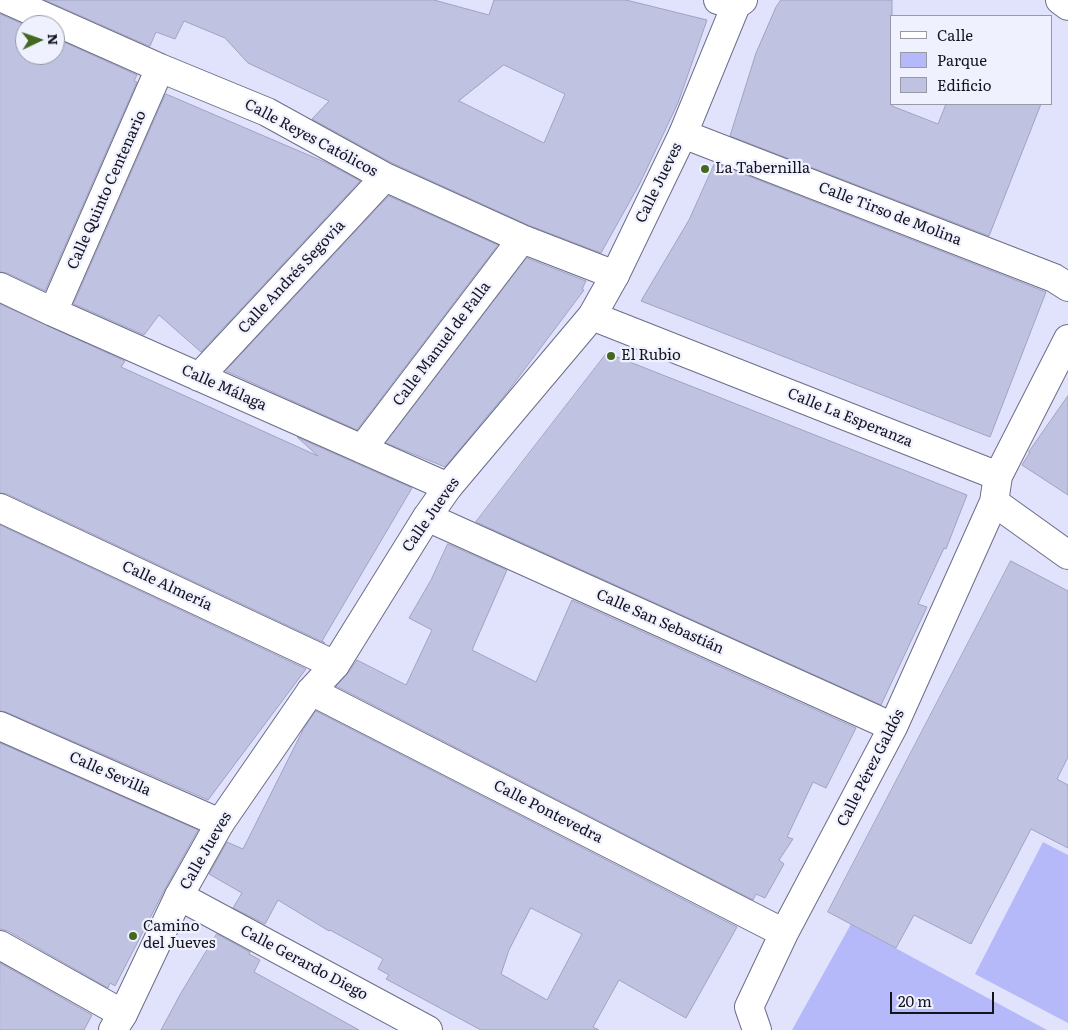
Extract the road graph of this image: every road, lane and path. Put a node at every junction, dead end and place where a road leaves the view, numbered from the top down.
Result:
1 (7, 0) edge
2 (1060, 0) edge
3 (732, 2) edge
4 (1068, 6) edge
5 (160, 68) junction
6 (683, 134) junction
7 (385, 176) junction
8 (522, 239) junction
9 (614, 275) junction
10 (0, 287) edge
11 (1068, 287) edge
12 (53, 312) junction
13 (592, 316) junction
14 (1068, 339) edge
15 (200, 377) junction
16 (362, 449) junction
17 (448, 487) junction
18 (996, 489) junction
19 (0, 508) edge
20 (427, 517) junction
21 (1068, 555) edge
22 (335, 665) junction
23 (312, 691) junction
24 (0, 726) edge
25 (893, 727) junction
26 (220, 823) junction
27 (179, 896) junction
28 (784, 933) junction
29 (0, 946) edge
30 (118, 1022) edge
31 (428, 1030) edge
32 (757, 1030) edge

1 - 5 street, Calle Reyes Católicos
2 - 4 street
3 - 6 street, Calle Jueves
5 - 7 street, Calle Reyes Católicos
5 - 12 street, Calle Quinto Centenario
6 - 9 street, Calle Jueves
6 - 11 street, Calle Tirso de Molina
7 - 8 street, Calle Reyes Católicos
7 - 15 street, Calle Andrés Segovia
8 - 9 street, Calle Reyes Católicos
8 - 16 street, Calle Manuel de Falla
9 - 13 street, Calle Jueves
10 - 12 street, Calle Málaga
12 - 15 street, Calle Málaga
13 - 17 street, Calle Jueves
13 - 18 street, Calle La Esperanza
14 - 18 street, Calle Pérez Galdós
15 - 16 street, Calle Málaga
16 - 17 street, Calle Málaga
17 - 20 street, Calle Jueves
18 - 21 street, Calle La Esperanza
18 - 25 street, Calle Pérez Galdós
19 - 22 street, Calle Almería
20 - 22 street, Calle Jueves
20 - 25 street, Calle San Sebastián
22 - 23 street, Calle Jueves
23 - 26 street, Calle Jueves
23 - 28 street, Calle Pontevedra
24 - 26 street, Calle Sevilla
25 - 28 street, Calle Pérez Galdós
26 - 27 street, Calle Jueves
27 - 30 street, Calle Jueves
27 - 31 street, Calle Gerardo Diego
28 - 32 street, Calle Pérez Galdós
29 - 30 street

